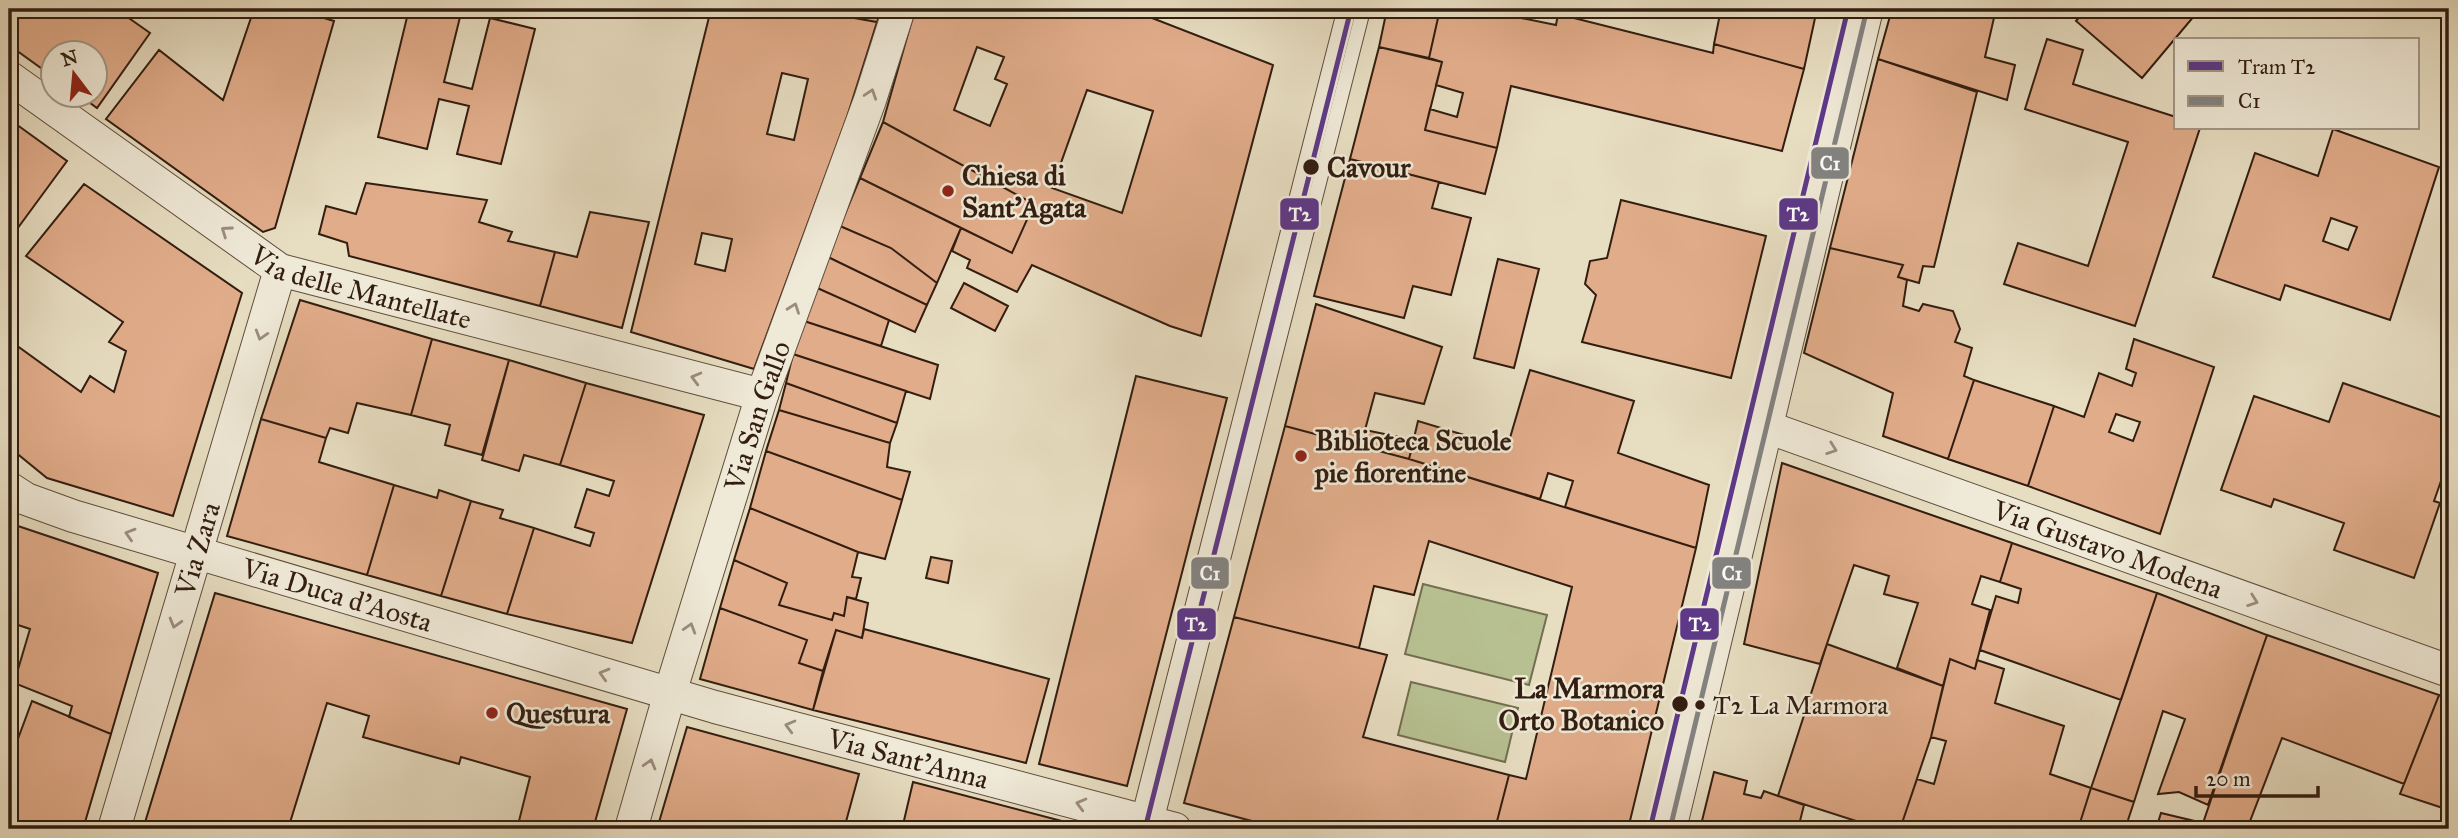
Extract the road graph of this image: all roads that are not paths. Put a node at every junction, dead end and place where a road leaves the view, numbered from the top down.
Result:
1 (899, 9) edge
2 (1354, 9) edge
3 (1867, 9) edge
4 (9, 77) edge
5 (280, 270) junction
6 (762, 395) junction
7 (1767, 427) junction
8 (9, 488) edge
9 (195, 554) junction
10 (2449, 671) edge
11 (670, 693) junction
12 (1155, 827) edge
13 (114, 829) edge
14 (631, 829) edge
15 (1670, 829) edge

6 -> 1 street, Via San Gallo
2 - 12 street
3 - 7 street
5 -> 4 street, Via delle Mantellate
6 -> 5 street, Via delle Mantellate
5 -> 9 street, Via Zara
11 -> 6 street, Via San Gallo
7 -> 10 street, Via Gustavo Modena
7 - 15 street
9 -> 8 street, Via Duca d'Aosta
11 -> 9 street, Via Duca d'Aosta
9 -> 13 street, Via Zara
12 -> 11 street, Via Sant'Anna
14 -> 11 street, Via San Gallo

